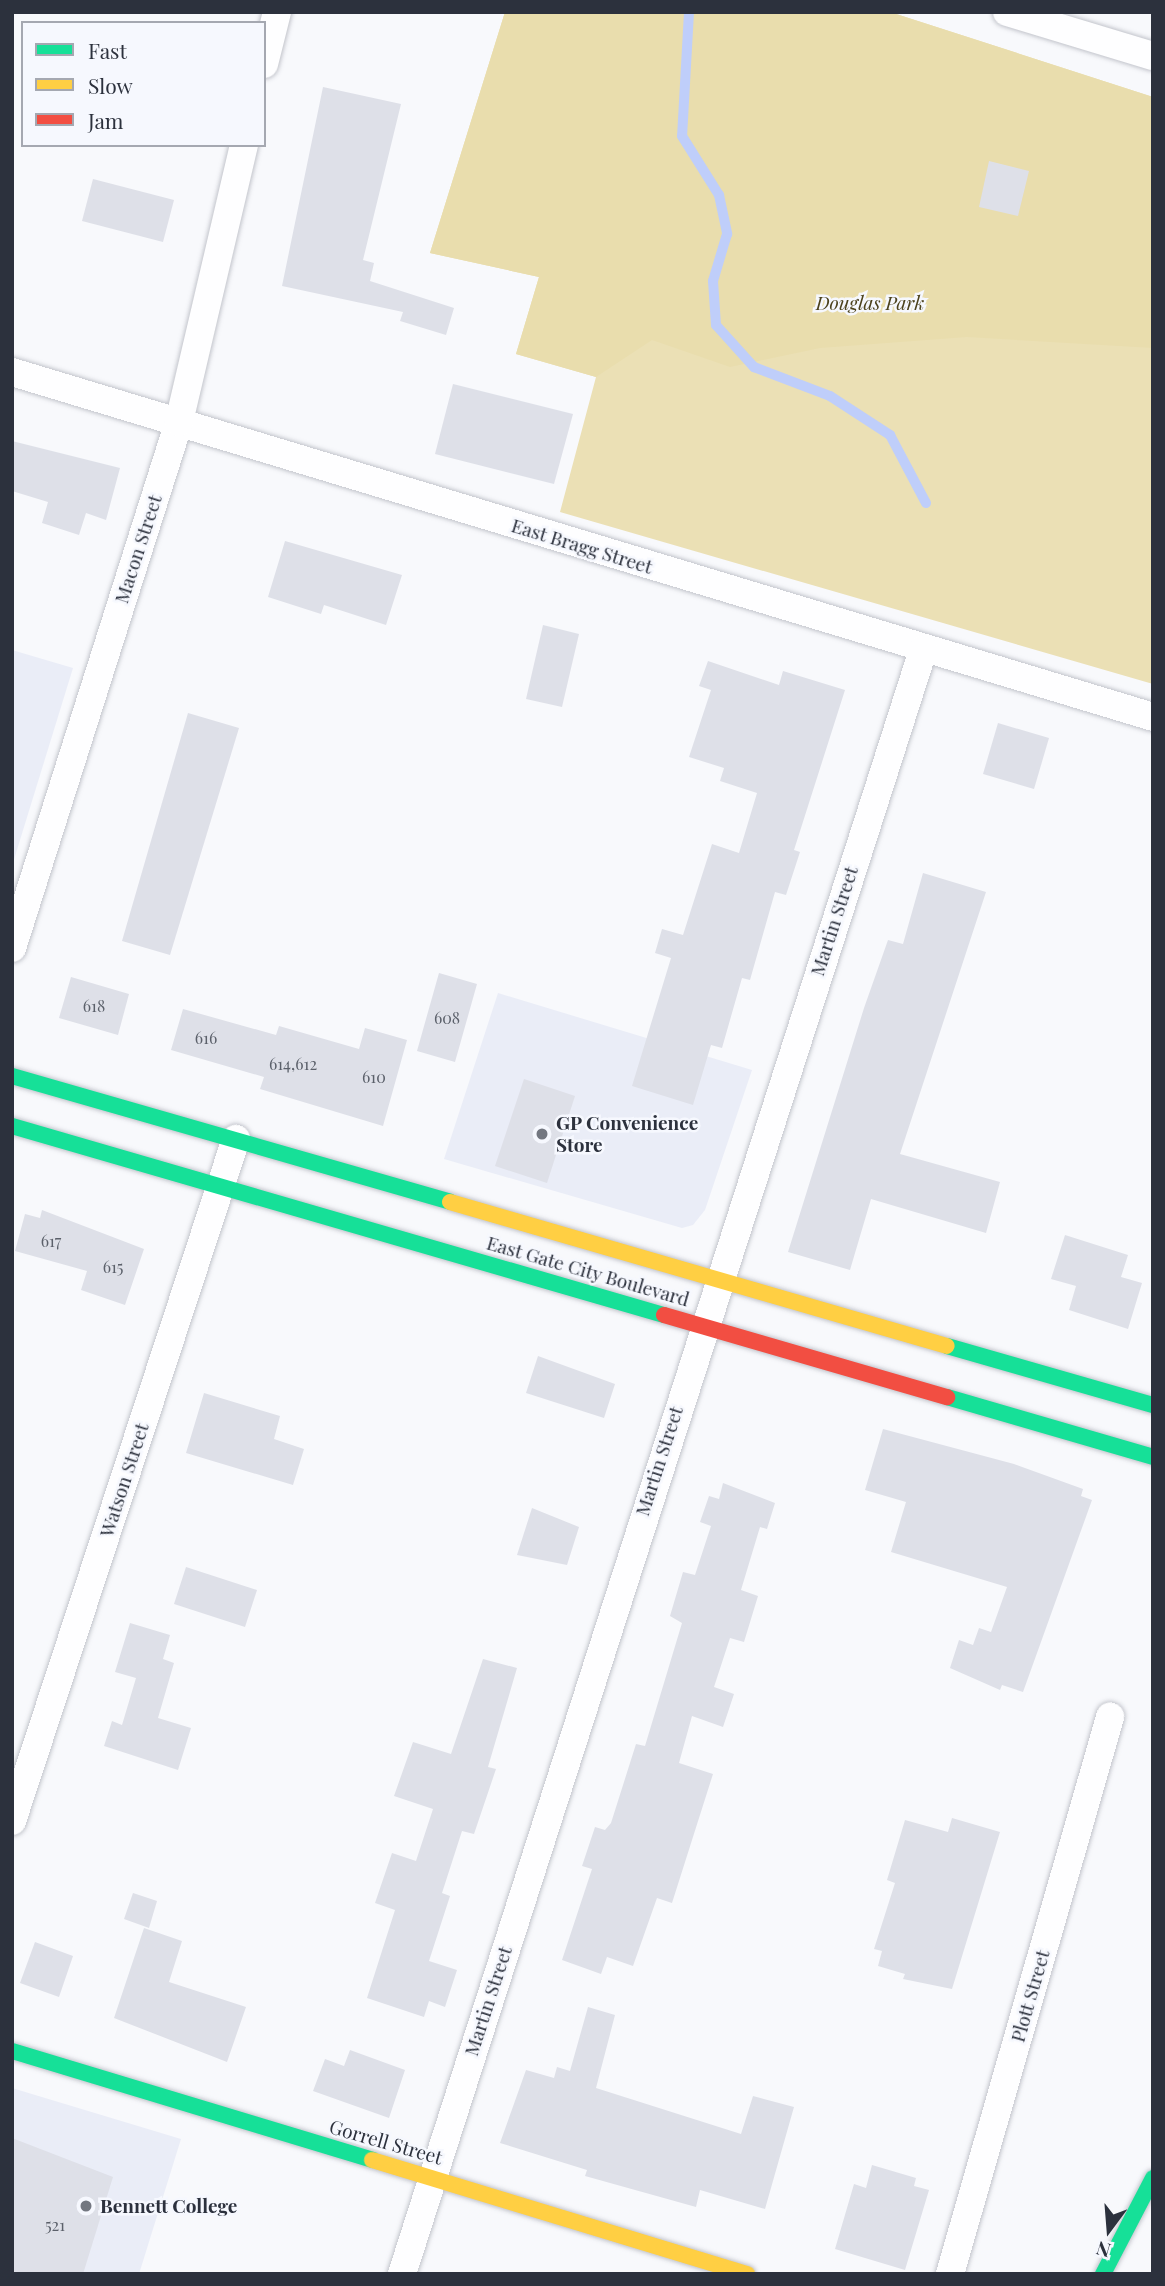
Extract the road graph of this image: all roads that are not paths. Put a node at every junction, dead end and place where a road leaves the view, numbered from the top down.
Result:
1 (277, 12) edge
2 (1007, 12) edge
3 (266, 56) edge
4 (1153, 56) edge
5 (244, 147) edge
6 (12, 372) edge
7 (179, 422) junction
8 (923, 650) junction
9 (1153, 717) edge
10 (12, 948) edge
11 (12, 1076) edge
12 (12, 1126) edge
13 (236, 1139) junction
14 (221, 1185) junction
15 (717, 1279) junction
16 (702, 1326) junction
17 (1153, 1405) edge
18 (1153, 1457) edge
19 (1110, 1717) dead end
20 (12, 1821) edge
21 (12, 2051) edge
22 (432, 2177) junction
23 (1153, 2178) edge
24 (402, 2274) edge
25 (747, 2274) edge
26 (950, 2274) edge
27 (1103, 2274) edge

1 - 3 street
2 - 4 street
5 - 7 street, Macon Street
6 - 7 street, East Bragg Street
7 - 8 street, East Bragg Street
7 - 10 street, Macon Street
8 - 9 street, East Bragg Street
8 - 15 street, Martin Street
11 - 13 main road, East Gate City Boulevard
12 - 14 main road, East Gate City Boulevard
13 - 14 street, Watson Street
13 - 15 main road, East Gate City Boulevard
14 - 16 main road, East Gate City Boulevard
14 - 20 street, Watson Street
15 - 16 street, Martin Street
15 - 17 main road, East Gate City Boulevard
16 - 18 main road, East Gate City Boulevard
16 - 22 street, Martin Street
19 - 26 street, Plott Street
21 - 22 main road, Gorrell Street
22 - 24 street, Martin Street
22 - 25 main road, Gorrell Street
23 - 27 main road

